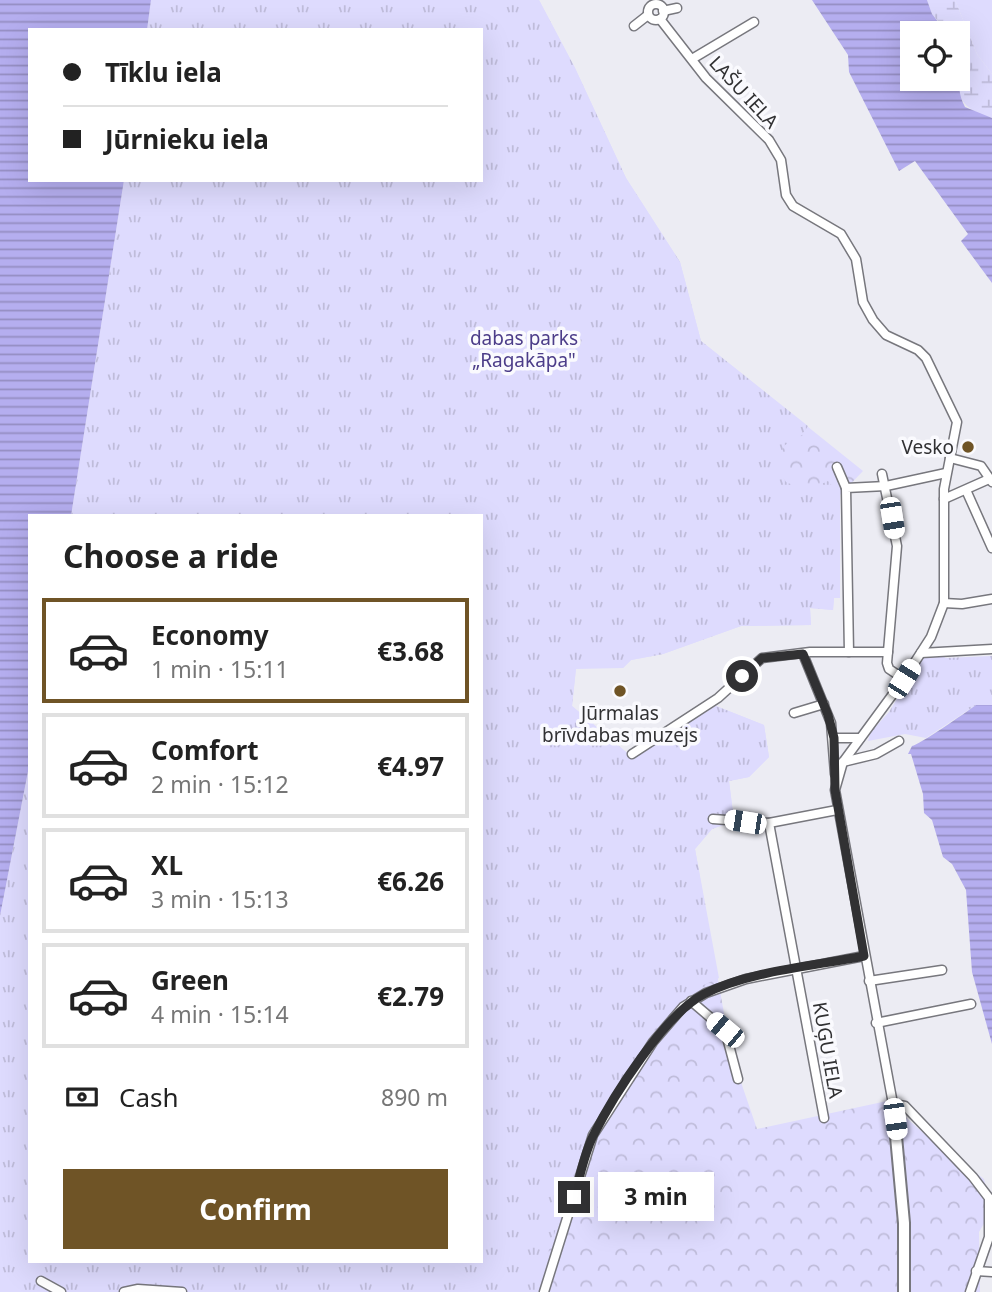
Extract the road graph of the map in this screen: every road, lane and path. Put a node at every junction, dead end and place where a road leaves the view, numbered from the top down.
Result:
1 (654, 2) edge
2 (677, 8) dead end
3 (649, 15) junction
4 (661, 15) junction
5 (754, 22) dead end
6 (634, 26) dead end
7 (692, 59) junction
8 (950, 458) junction
9 (835, 469) dead end
10 (946, 473) junction
11 (883, 474) dead end
12 (990, 480) edge
13 (886, 486) junction
14 (846, 488) junction
15 (966, 490) junction
16 (944, 499) junction
17 (992, 548) edge
18 (992, 599) edge
19 (944, 603) junction
20 (992, 649) edge
21 (849, 652) junction
22 (888, 652) junction
23 (921, 653) junction
24 (803, 654) junction
25 (904, 679) junction
26 (824, 704) junction
27 (794, 713) dead end
28 (834, 738) junction
29 (860, 738) junction
30 (899, 741) dead end
31 (632, 754) dead end
32 (843, 762) junction
33 (835, 781) junction
34 (837, 810) junction
35 (713, 819) dead end
36 (769, 823) junction
37 (864, 956) junction
38 (797, 970) junction
39 (942, 970) dead end
40 (869, 981) junction
41 (691, 1002) junction
42 (971, 1004) dead end
43 (876, 1023) junction
44 (738, 1079) dead end
45 (893, 1104) junction
46 (824, 1118) dead end
47 (976, 1271) junction
48 (992, 1272) edge
49 (41, 1281) dead end
50 (61, 1292) edge
51 (124, 1292) edge
52 (181, 1292) edge
53 (544, 1292) edge
54 (904, 1292) edge
55 (970, 1292) edge

1 - 3 street, LAŠU IELA
1 - 4 street, LAŠU IELA
2 - 4 street
3 - 4 street
3 - 6 street
4 - 7 street, LAŠU IELA
5 - 7 street
7 - 8 street, LAŠU IELA
8 - 10 street, LAŠU IELA
8 - 12 street
9 - 14 street
10 - 13 street
10 - 16 street, LAŠU IELA
11 - 13 street
12 - 15 street
13 - 14 street
13 - 22 street
14 - 21 street
15 - 16 street
15 - 17 street
16 - 19 street, LAŠU IELA
18 - 19 street
19 - 23 street, LAŠU IELA
20 - 23 street
21 - 22 street
21 - 24 street
22 - 25 street
23 - 25 street, LAŠU IELA
24 - 26 street
24 - 31 street
25 - 29 street, LAŠU IELA
26 - 27 street
26 - 28 street
28 - 29 street
28 - 33 street
29 - 32 street, LAŠU IELA
30 - 32 street
32 - 33 street, LAŠU IELA
33 - 34 street
34 - 36 street
34 - 37 street
35 - 36 street
36 - 38 street, KUĢU IELA
37 - 38 street
37 - 40 street
38 - 41 street
38 - 46 street, KUĢU IELA
39 - 40 street
40 - 43 street
41 - 44 street
41 - 53 street
42 - 43 street
43 - 45 street
45 - 47 street
45 - 54 main road
47 - 48 street
47 - 55 street
49 - 50 street
51 - 52 street

